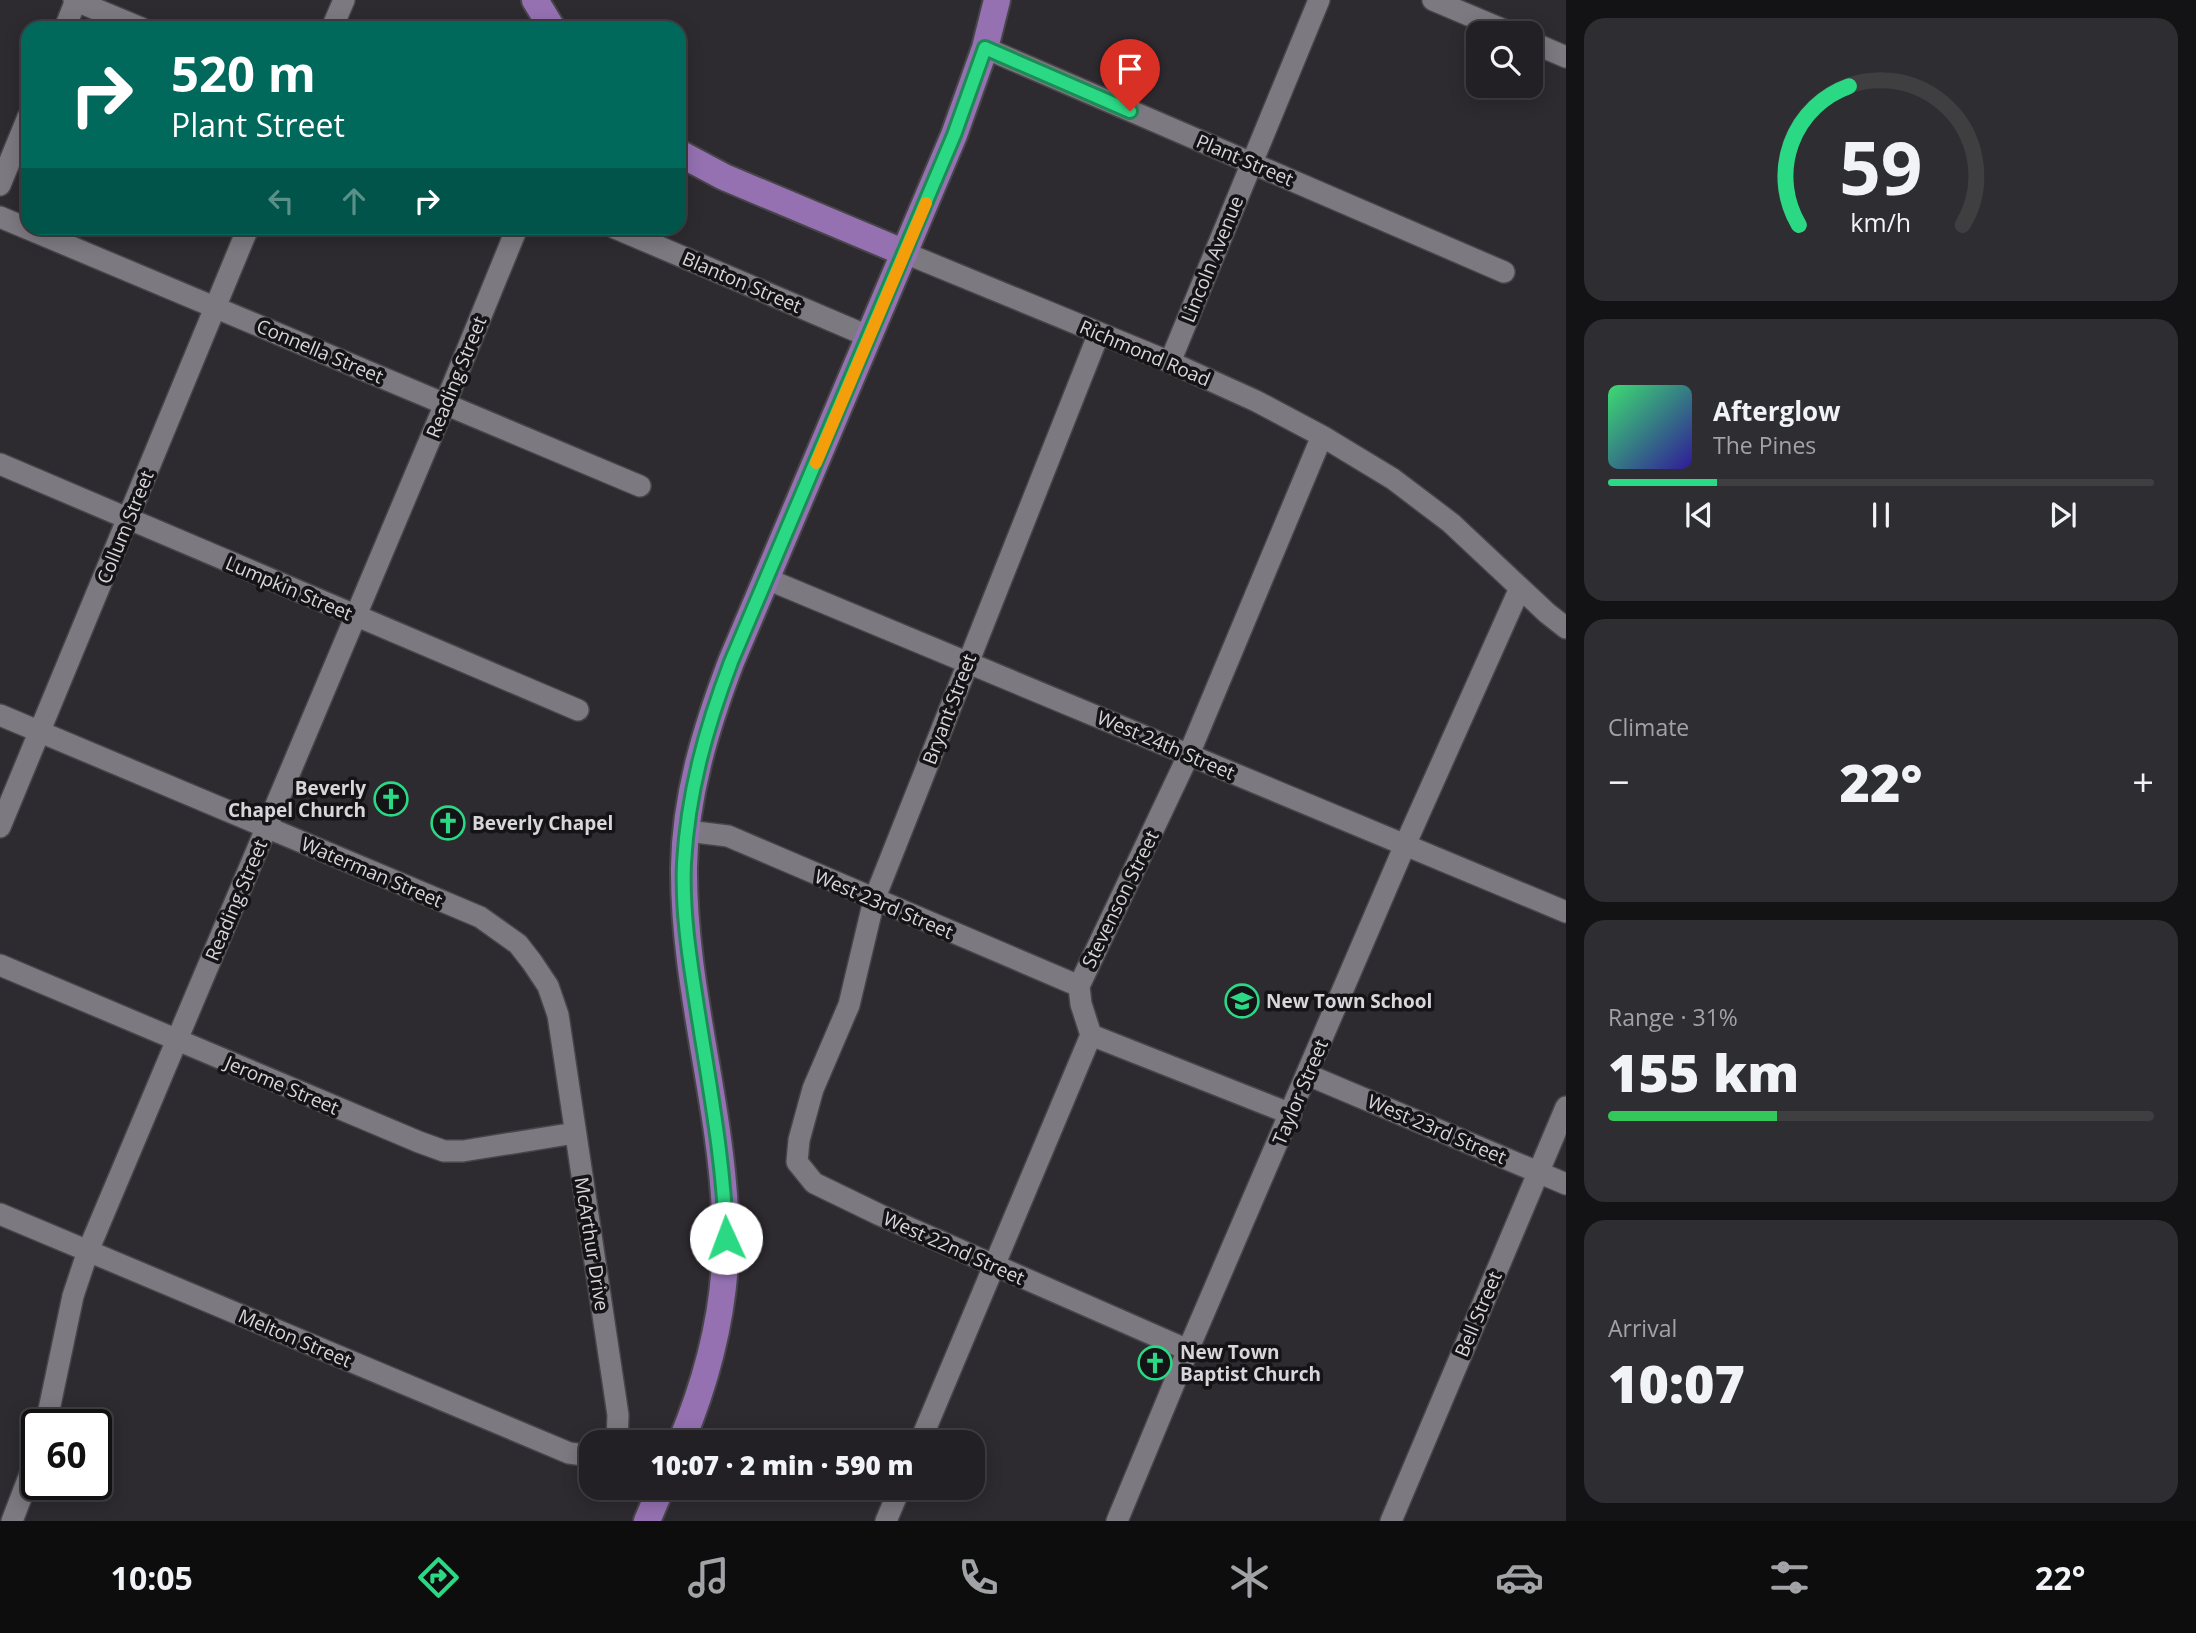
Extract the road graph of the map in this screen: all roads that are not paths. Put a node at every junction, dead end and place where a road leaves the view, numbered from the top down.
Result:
1 (75, 0) edge
2 (344, 0) edge
3 (535, 0) edge
4 (998, 0) edge
5 (1319, 0) edge
6 (1433, 0) edge
7 (68, 21) edge
8 (124, 21) edge
9 (335, 21) edge
10 (548, 21) edge
11 (1483, 21) edge
12 (1543, 47) edge
13 (985, 48) junction
14 (1566, 57) edge
15 (21, 134) edge
16 (686, 157) edge
17 (1252, 163) junction
18 (0, 185) edge
19 (0, 217) edge
20 (21, 226) edge
21 (43, 235) edge
22 (245, 235) edge
23 (514, 235) edge
24 (631, 235) edge
25 (905, 253) junction
26 (1504, 272) dead end
27 (215, 307) junction
28 (1099, 333) junction
29 (870, 337) junction
30 (1170, 362) junction
31 (445, 404) junction
32 (1322, 436) junction
33 (0, 464) edge
34 (640, 486) dead end
35 (128, 520) junction
36 (766, 579) junction
37 (1520, 588) junction
38 (356, 616) junction
39 (1566, 628) edge
40 (967, 662) junction
41 (578, 710) dead end
42 (0, 715) edge
43 (40, 732) junction
44 (1189, 754) junction
45 (0, 827) edge
46 (266, 828) junction
47 (687, 831) junction
48 (1405, 845) junction
49 (874, 900) junction
50 (1566, 912) edge
51 (0, 965) edge
52 (1079, 986) junction
53 (1091, 1035) junction
54 (178, 1041) junction
55 (563, 1047) joint
56 (1308, 1075) junction
57 (813, 1089) joint
58 (1566, 1107) edge
59 (1291, 1114) junction
60 (575, 1133) junction
61 (1538, 1172) junction
62 (1566, 1184) edge
63 (0, 1214) edge
64 (89, 1251) junction
65 (995, 1266) junction
66 (1188, 1350) junction
67 (49, 1409) edge
68 (617, 1430) edge
69 (686, 1430) edge
70 (925, 1430) edge
71 (579, 1454) edge
72 (21, 1498) edge
73 (656, 1500) edge
74 (895, 1500) edge
75 (12, 1521) edge
76 (647, 1521) edge
77 (886, 1521) edge
78 (1117, 1521) edge
79 (1391, 1521) edge

1 - 7 street
1 - 8 street
2 - 9 street
3 - 10 main road
4 - 13 main road
5 - 17 street, Lincoln Avenue
6 - 11 street
12 - 14 street
13 - 17 street, Plant Street
13 - 25 main road
15 - 18 street
16 - 25 main road, Richmond Road
17 - 26 street, Plant Street
17 - 30 street, Lincoln Avenue
19 - 20 street, Connella Street
21 - 27 street, Connella Street
22 - 27 street, Collum Street
23 - 31 street, Reading Street
24 - 29 street, Blanton Street
25 - 28 street, Richmond Road
25 - 29 main road
27 - 31 street, Connella Street
27 - 35 street, Collum Street
28 - 30 street, Richmond Road
28 - 40 street, Bryant Street
29 - 36 main road
30 - 32 street, Richmond Road
31 - 34 street, Connella Street
31 - 38 street, Reading Street
32 - 37 street, Richmond Road
32 - 44 street, Stevenson Street
33 - 35 street, Lumpkin Street
35 - 38 street, Lumpkin Street
35 - 43 street, Collum Street
36 - 40 street, West 24th Street
36 - 47 main road
37 - 39 street, Richmond Road
37 - 48 street, Taylor Street
38 - 41 street, Lumpkin Street
38 - 46 street, Reading Street
40 - 44 street, West 24th Street
40 - 49 street, Bryant Street
42 - 43 street, Waterman Street
43 - 45 street, Collum Street
43 - 46 street, Waterman Street
44 - 48 street, West 24th Street
44 - 52 street, Stevenson Street
46 - 54 street, Reading Street
46 - 55 street, Waterman Street
47 - 49 street, West 23rd Street
47 - 69 main road
48 - 50 street, West 24th Street
48 - 56 street, Taylor Street
49 - 52 street, West 23rd Street
49 - 57 street, Bryant Street
51 - 54 street, Jerome Street
52 - 53 street, Stevenson Street
53 - 59 street
53 - 65 street
54 - 60 street, Jerome Street
54 - 64 street, Reading Street
55 - 60 street, McArthur Drive
56 - 59 street, Taylor Street
56 - 61 street, West 23rd Street
57 - 65 street, West 22nd Street
58 - 61 street, Bell Street
59 - 66 street, Taylor Street
60 - 68 street, McArthur Drive
61 - 62 street, West 23rd Street
61 - 79 street, Bell Street
63 - 64 street, Melton Street
64 - 67 street, Reading Street
64 - 71 street, Melton Street
65 - 66 street, West 22nd Street
65 - 70 street
66 - 78 street, Taylor Street
72 - 75 street
73 - 76 main road
74 - 77 street

